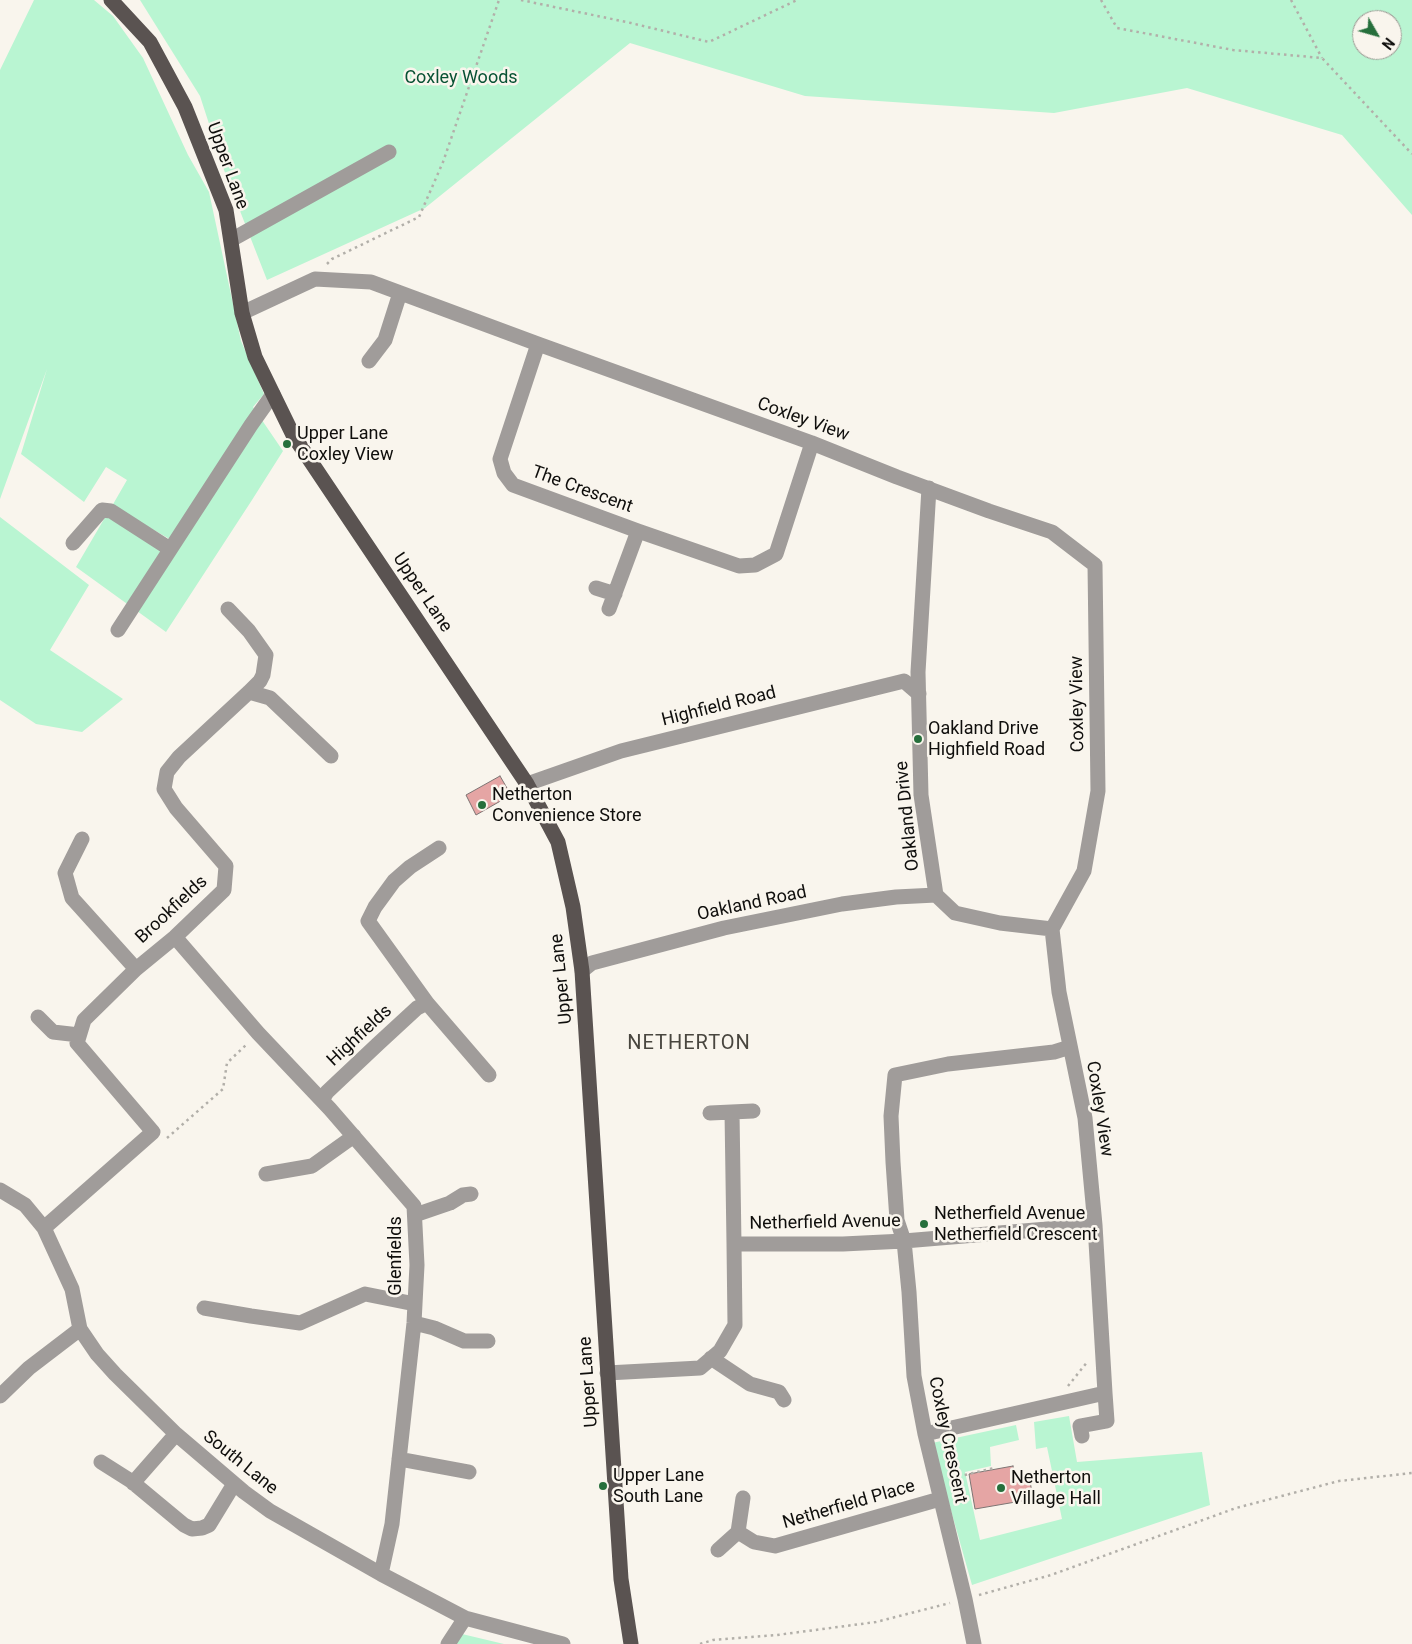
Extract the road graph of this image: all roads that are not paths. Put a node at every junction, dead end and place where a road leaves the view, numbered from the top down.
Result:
1 (111, 0) edge
2 (389, 152) dead end
3 (231, 240) junction
4 (400, 293) junction
5 (242, 313) junction
6 (538, 344) junction
7 (369, 361) dead end
8 (273, 394) junction
9 (812, 443) junction
10 (929, 488) junction
11 (638, 531) junction
12 (73, 543) dead end
13 (170, 549) junction
14 (596, 588) dead end
15 (615, 594) junction
16 (228, 609) dead end
17 (609, 609) dead end
18 (118, 630) dead end
19 (249, 692) junction
20 (919, 694) junction
21 (331, 756) dead end
22 (527, 784) junction
23 (82, 839) dead end
24 (439, 848) dead end
25 (936, 895) junction
26 (1052, 929) junction
27 (175, 937) junction
28 (136, 969) junction
29 (582, 971) junction
30 (427, 1002) junction
31 (38, 1017) dead end
32 (79, 1035) junction
33 (1070, 1047) junction
34 (489, 1074) dead end
35 (322, 1100) junction
36 (752, 1111) dead end
37 (732, 1112) junction
38 (710, 1113) dead end
39 (354, 1136) junction
40 (266, 1174) dead end
41 (0, 1190) edge
42 (471, 1194) dead end
43 (415, 1215) junction
44 (1096, 1225) junction
45 (44, 1228) junction
46 (904, 1241) junction
47 (734, 1244) junction
48 (415, 1304) junction
49 (204, 1308) dead end
50 (414, 1323) junction
51 (80, 1329) junction
52 (488, 1341) dead end
53 (711, 1358) junction
54 (607, 1373) junction
55 (1105, 1393) junction
56 (0, 1396) edge
57 (784, 1400) dead end
58 (176, 1434) junction
59 (925, 1434) junction
60 (1082, 1436) dead end
61 (399, 1459) junction
62 (101, 1462) dead end
63 (469, 1472) dead end
64 (133, 1483) junction
65 (234, 1484) junction
66 (743, 1498) dead end
67 (940, 1499) junction
68 (738, 1532) junction
69 (718, 1550) dead end
70 (381, 1574) junction
71 (465, 1618) junction
72 (448, 1644) edge
73 (563, 1644) edge
74 (631, 1644) edge
75 (974, 1644) edge

1 - 3 main road, Upper Lane
2 - 3 street
3 - 5 main road, Upper Lane
4 - 5 street, Coxley View
4 - 6 street, Coxley View
4 - 7 street
5 - 8 main road, Upper Lane
6 - 9 street, Coxley View
6 - 11 street, The Crescent
8 - 13 street
8 - 22 main road, Upper Lane
9 - 10 street, Coxley View
9 - 11 street, The Crescent
10 - 20 street, Oakland Drive
10 - 26 street, Coxley View
11 - 15 street, The Crescent
12 - 13 street
13 - 18 street
14 - 15 street
15 - 17 street, The Crescent
16 - 19 street, Brookfields
19 - 21 street
19 - 27 street, Brookfields
20 - 22 street, Highfield Road
20 - 25 street, Oakland Drive
22 - 29 main road, Upper Lane
23 - 28 street, Brookfields
24 - 30 street
25 - 26 street
25 - 29 street, Oakland Road
26 - 33 street, Coxley View
27 - 28 street, Brookfields
27 - 35 street, Glenfields
28 - 32 street, Brookfields
29 - 54 main road, Upper Lane
30 - 34 street
30 - 35 street, Highfields
31 - 32 street
32 - 45 street
33 - 44 street, Coxley View
33 - 46 street, Coxley Crescent
35 - 39 street, Glenfields
36 - 37 street
37 - 38 street
37 - 47 street, Netherfield Avenue
39 - 40 street
39 - 43 street, Glenfields
41 - 45 street, South Lane
42 - 43 street
43 - 48 street, Glenfields
44 - 46 street, Netherfield Avenue
44 - 55 street, Coxley View
45 - 51 street, South Lane
46 - 47 street, Netherfield Avenue
46 - 59 street, Coxley Crescent
47 - 53 street, Netherfield Avenue
48 - 49 street
48 - 50 street, Glenfields
50 - 52 street
50 - 61 street, Glenfields
51 - 56 street
51 - 58 street, South Lane
53 - 54 street, Netherfield Avenue
53 - 57 street
54 - 74 main road, Upper Lane
55 - 59 street
55 - 60 street, Coxley View
58 - 64 street
58 - 65 street, South Lane
59 - 67 street, Coxley Crescent
61 - 63 street
61 - 70 street, Glenfields
62 - 64 street
64 - 65 street
65 - 70 street, South Lane
66 - 68 street
67 - 68 street, Netherfield Place
67 - 75 street, Coxley Crescent
68 - 69 street
70 - 71 street, South Lane
71 - 72 street
71 - 73 street, South Lane

